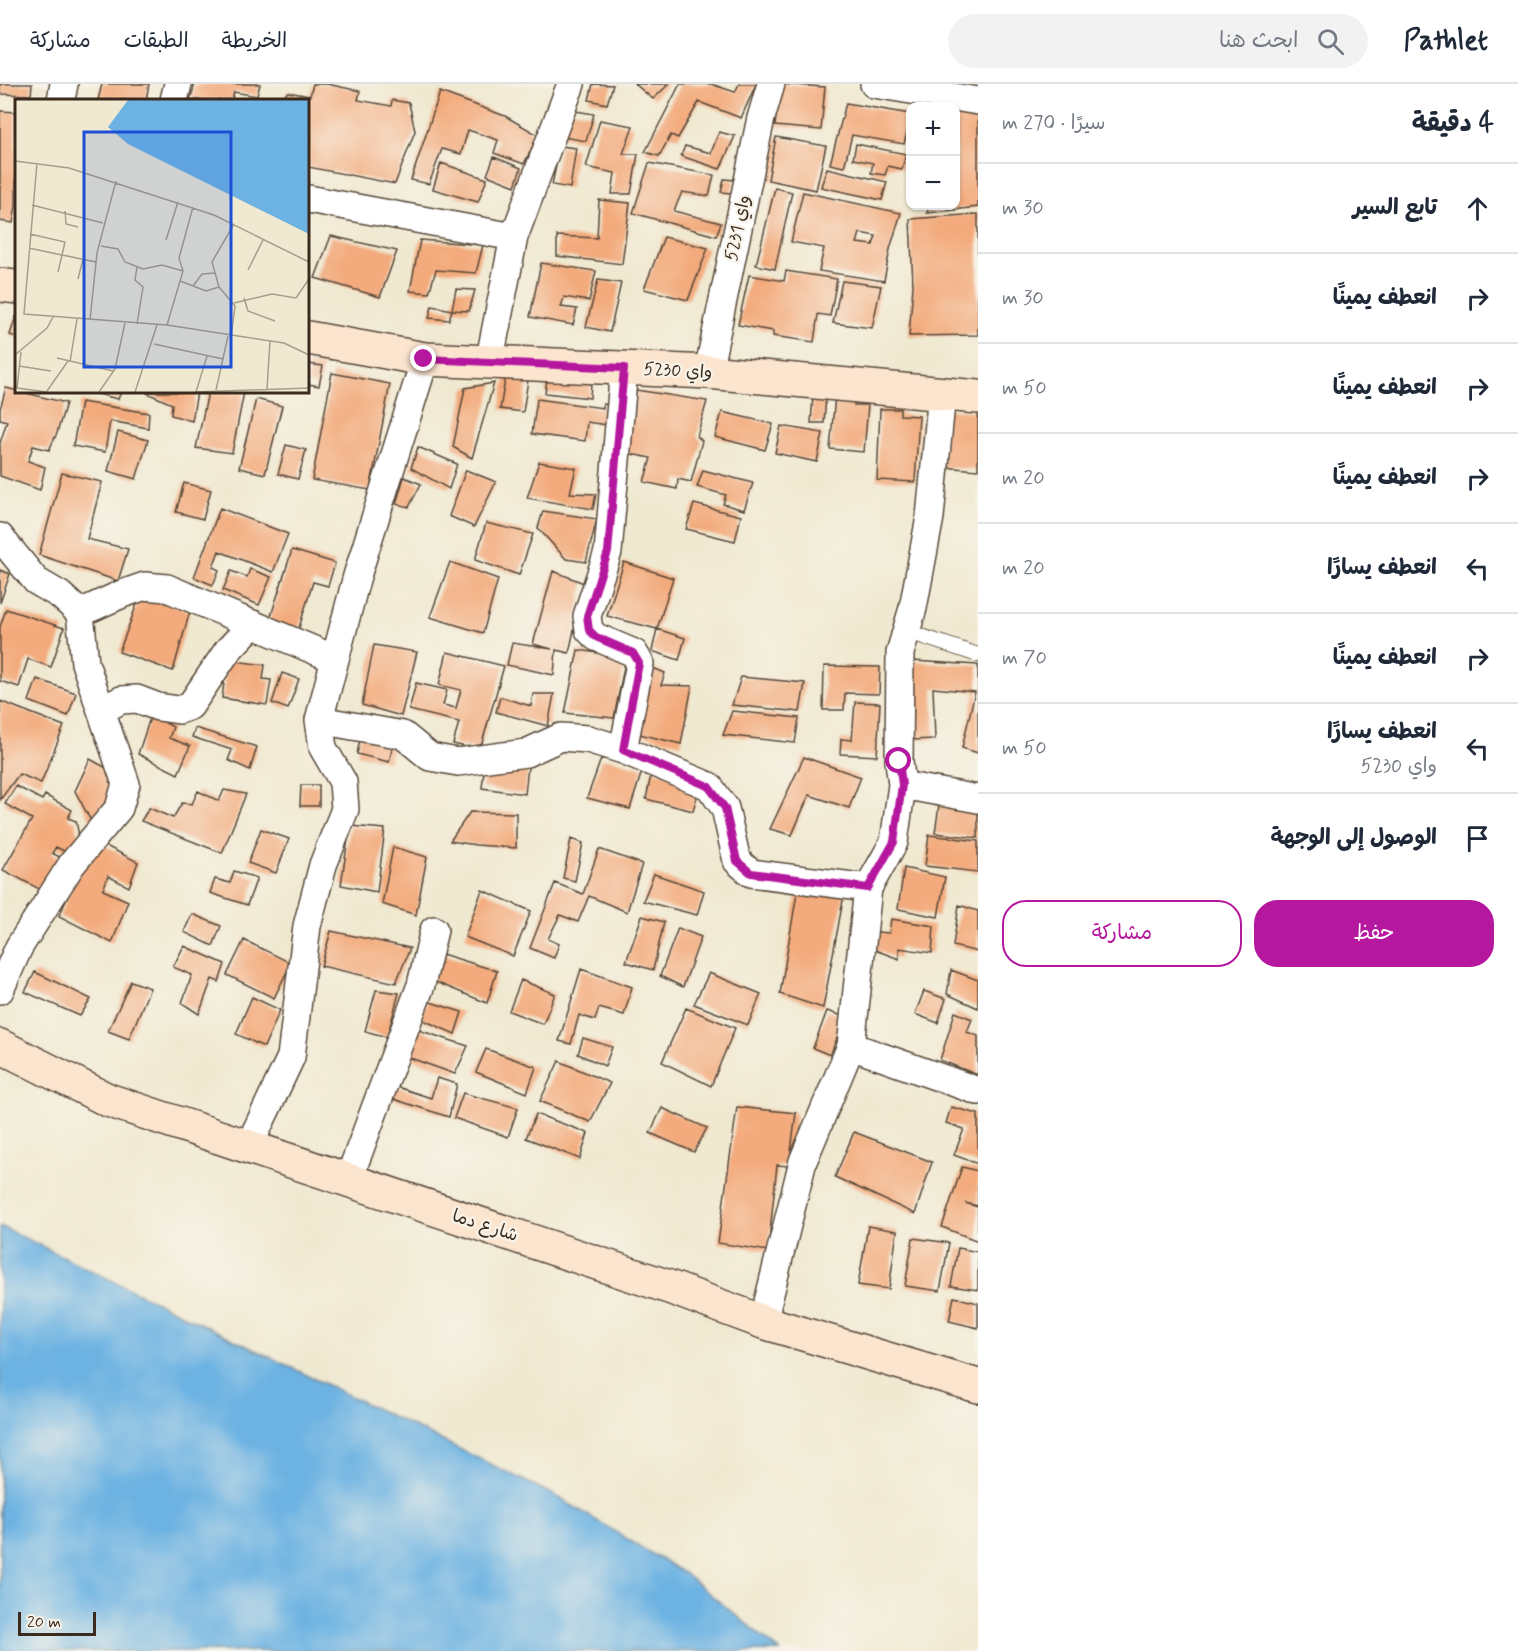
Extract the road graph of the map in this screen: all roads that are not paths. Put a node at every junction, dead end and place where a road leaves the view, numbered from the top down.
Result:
1 (64, 84) edge
2 (178, 84) edge
3 (572, 84) edge
4 (771, 84) edge
5 (874, 84) edge
6 (61, 99) edge
7 (174, 99) edge
8 (978, 101) edge
9 (309, 199) edge
10 (514, 237) junction
11 (0, 285) edge
12 (15, 287) edge
13 (309, 339) edge
14 (424, 359) junction
15 (489, 363) junction
16 (624, 368) junction
17 (708, 372) junction
18 (942, 393) junction
19 (978, 397) edge
20 (0, 537) edge
21 (80, 613) junction
22 (252, 624) junction
23 (906, 631) junction
24 (978, 655) edge
25 (335, 659) junction
26 (102, 710) junction
27 (320, 720) junction
28 (623, 750) junction
29 (902, 785) junction
30 (978, 799) edge
31 (868, 888) junction
32 (434, 930) dead end
33 (0, 990) edge
34 (0, 1046) edge
35 (851, 1046) junction
36 (978, 1091) edge
37 (249, 1148) junction
38 (348, 1181) junction
39 (764, 1322) junction
40 (978, 1386) edge

1 - 6 street
2 - 7 street
3 - 10 street
4 - 17 street, واي 5231
5 - 8 street
9 - 10 street
10 - 15 street
11 - 12 main road
13 - 14 main road, واي 5230
14 - 15 main road, واي 5230
14 - 25 street
15 - 16 main road, واي 5230
16 - 17 main road, واي 5230
16 - 28 street
17 - 18 main road, واي 5230
18 - 19 main road, واي 5230
18 - 23 street
20 - 21 street
21 - 22 street
21 - 26 street
22 - 25 street
22 - 26 street
23 - 24 lane
23 - 29 street
25 - 27 street
26 - 33 street
27 - 28 street
27 - 37 street
28 - 31 street
29 - 30 street
29 - 31 street
31 - 35 street
32 - 38 street
34 - 37 main road, شارع دما
35 - 36 street
35 - 39 street
37 - 38 main road, شارع دما
38 - 39 main road, شارع دما
39 - 40 main road, شارع دما

